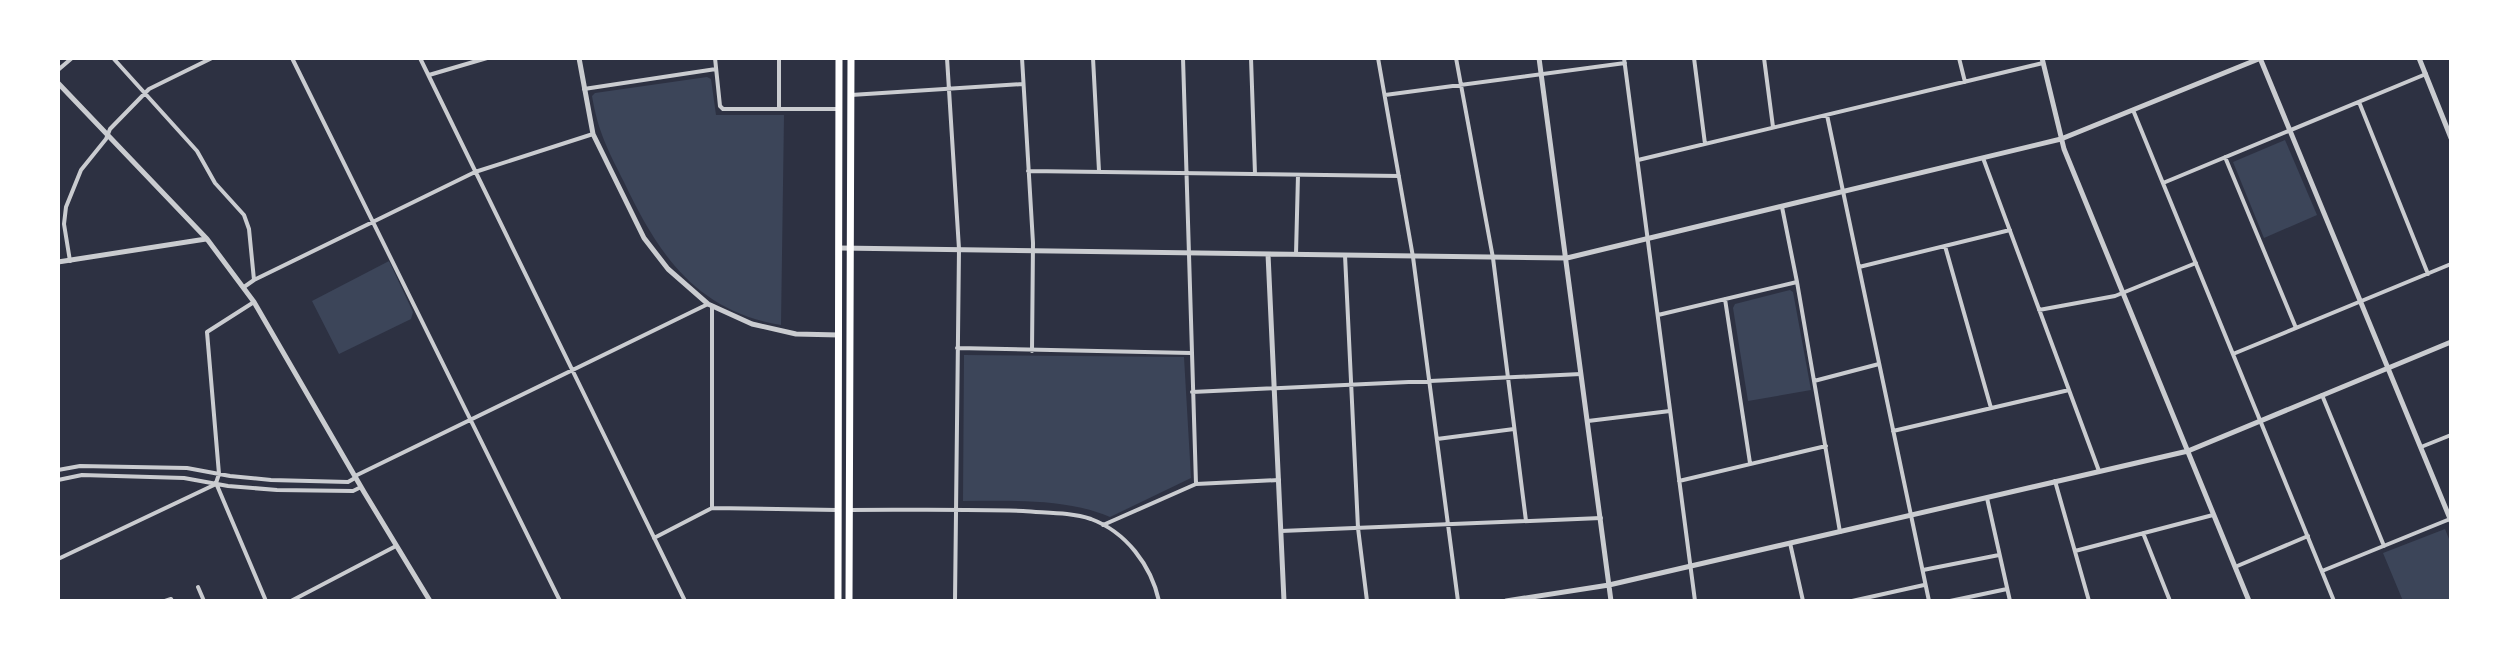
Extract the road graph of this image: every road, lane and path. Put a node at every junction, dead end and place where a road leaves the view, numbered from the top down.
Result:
1 (72, 58) edge
2 (113, 58) edge
3 (212, 58) edge
4 (292, 58) edge
5 (420, 58) edge
6 (487, 58) edge
7 (579, 58) edge
8 (715, 58) edge
9 (779, 58) edge
10 (839, 58) edge
11 (851, 58) edge
12 (947, 58) edge
13 (1022, 58) edge
14 (1093, 58) edge
15 (1183, 58) edge
16 (1251, 58) edge
17 (1378, 58) edge
18 (1456, 58) edge
19 (1539, 58) edge
20 (1694, 58) edge
21 (1764, 58) edge
22 (1959, 58) edge
23 (2260, 58) edge
24 (2419, 58) edge
25 (1624, 61) edge
26 (2042, 61) edge
27 (716, 69) junction
28 (58, 70) edge
29 (2426, 74) junction
30 (429, 75) junction
31 (1542, 76) junction
32 (1965, 82) junction
33 (58, 83) edge
34 (1023, 84) junction
35 (1461, 84) junction
36 (584, 89) junction
37 (949, 89) junction
38 (145, 93) junction
39 (851, 95) junction
40 (1385, 95) junction
41 (2359, 102) junction
42 (779, 109) junction
43 (839, 109) junction
44 (2133, 110) junction
45 (1827, 115) junction
46 (1773, 128) junction
47 (2290, 130) junction
48 (108, 134) junction
49 (593, 134) junction
50 (2451, 138) edge
51 (2061, 139) junction
52 (1705, 144) junction
53 (2225, 157) junction
54 (1983, 158) junction
55 (1638, 160) junction
56 (1028, 171) junction
57 (475, 172) junction
58 (1099, 172) junction
59 (1186, 173) junction
60 (1255, 174) junction
61 (1298, 175) junction
62 (1399, 176) junction
63 (2163, 183) junction
64 (1844, 193) junction
65 (1782, 207) junction
66 (374, 221) junction
67 (2010, 230) junction
68 (207, 239) junction
69 (1648, 239) junction
70 (1945, 246) junction
71 (839, 248) junction
72 (850, 248) junction
73 (959, 249) junction
74 (1032, 250) junction
75 (1189, 253) junction
76 (1268, 254) junction
77 (1296, 254) junction
78 (1345, 255) junction
79 (1413, 257) junction
80 (1493, 258) junction
81 (1567, 258) junction
82 (70, 261) junction
83 (58, 262) edge
84 (2196, 263) junction
85 (2451, 264) edge
86 (1859, 267) junction
87 (2428, 274) junction
88 (254, 280) junction
89 (1797, 282) junction
90 (242, 289) junction
91 (2124, 293) junction
92 (1725, 299) junction
93 (254, 302) junction
94 (2359, 302) junction
95 (710, 305) junction
96 (2039, 310) junction
97 (1658, 315) junction
98 (2296, 328) junction
99 (839, 335) junction
100 (2451, 342) edge
101 (957, 348) junction
102 (1032, 351) junction
103 (1191, 353) junction
104 (2233, 354) junction
105 (1879, 364) junction
106 (2388, 367) junction
107 (572, 371) junction
108 (1582, 374) junction
109 (1508, 378) junction
110 (1430, 381) junction
111 (1814, 381) junction
112 (1352, 384) junction
113 (1275, 388) junction
114 (2069, 390) junction
115 (1192, 392) junction
116 (2322, 395) junction
117 (1991, 408) junction
118 (1670, 411) junction
119 (472, 419) junction
120 (1588, 421) junction
121 (2260, 421) junction
122 (1515, 429) junction
123 (1893, 431) junction
124 (2451, 435) edge
125 (1437, 439) junction
126 (1826, 446) junction
127 (2421, 447) junction
128 (2188, 451) junction
129 (1750, 463) junction
130 (58, 470) edge
131 (2099, 471) junction
132 (219, 474) junction
133 (355, 477) junction
134 (58, 480) edge
135 (1279, 480) junction
136 (1679, 481) junction
137 (2055, 481) junction
138 (216, 483) junction
139 (1196, 484) junction
140 (361, 487) junction
141 (1986, 497) junction
142 (712, 508) junction
143 (957, 509) junction
144 (837, 510) junction
145 (850, 510) junction
146 (1910, 515) junction
147 (2213, 515) junction
148 (1601, 518) junction
149 (2451, 520) edge
150 (1526, 521) junction
151 (1447, 524) junction
152 (1103, 525) junction
153 (1358, 528) junction
154 (1281, 531) junction
155 (1840, 532) junction
156 (2143, 533) junction
157 (2308, 536) junction
158 (654, 538) junction
159 (1790, 543) junction
160 (396, 546) junction
161 (2384, 546) junction
162 (2075, 551) junction
163 (1999, 555) junction
164 (58, 559) edge
165 (1690, 566) junction
166 (2235, 567) junction
167 (1922, 570) junction
168 (2322, 571) junction
169 (1925, 584) junction
170 (1609, 585) junction
171 (198, 587) dead end
172 (2007, 589) junction
173 (1536, 599) edge
174 (165, 601) edge
175 (172, 601) edge
176 (204, 601) edge
177 (266, 601) edge
178 (291, 601) edge
179 (430, 601) edge
180 (560, 601) edge
181 (685, 601) edge
182 (838, 601) edge
183 (849, 601) edge
184 (955, 601) edge
185 (1159, 601) edge
186 (1284, 601) edge
187 (1367, 601) edge
188 (1458, 601) edge
189 (1506, 601) edge
190 (1611, 601) edge
191 (1695, 601) edge
192 (1803, 601) edge
193 (1853, 601) edge
194 (1929, 601) edge
195 (1950, 601) edge
196 (2010, 601) edge
197 (2089, 601) edge
198 (2170, 601) edge
199 (2249, 601) edge
200 (2334, 601) edge

1 - 28 street
2 - 38 street
3 - 38 street
4 - 66 street
5 - 30 street
6 - 30 street
7 - 36 street
8 - 27 street
9 - 42 street
10 - 43 main road
11 - 39 main road
12 - 37 street
13 - 34 street
14 - 58 street
15 - 59 street
16 - 60 street
17 - 40 street
18 - 35 street
19 - 31 street
20 - 52 street
21 - 46 street
22 - 32 street
23 - 44 street
23 - 47 street
24 - 29 street
25 - 31 street
25 - 55 street
26 - 32 street
26 - 51 street
27 - 36 street
27 - 42 street
29 - 41 street
29 - 50 street
30 - 57 street
31 - 35 street
31 - 81 street
32 - 45 street
33 - 48 street
34 - 37 street
34 - 56 street
35 - 40 street
35 - 80 street
36 - 49 street
37 - 39 street
37 - 73 street
38 - 48 street
38 - 88 street
39 - 72 main road
40 - 62 street
41 - 47 street
41 - 87 street
42 - 43 street
43 - 71 main road
44 - 51 street
44 - 63 street
45 - 46 street
45 - 64 street
46 - 52 street
47 - 53 street
47 - 94 street
48 - 68 street
48 - 82 street
49 - 57 street
49 - 95 street
51 - 54 street
51 - 91 street
52 - 55 street
53 - 63 street
53 - 98 street
54 - 64 street
54 - 67 street
55 - 69 street
56 - 58 street
56 - 74 street
57 - 66 street
57 - 107 street
58 - 59 street
59 - 60 street
59 - 75 street
60 - 61 street
61 - 62 street
61 - 77 street
62 - 79 street
63 - 84 street
64 - 65 street
64 - 86 street
65 - 69 street
65 - 89 street
66 - 88 street
66 - 119 street
67 - 70 street
67 - 96 street
68 - 82 street
68 - 90 street
69 - 81 street
69 - 97 street
70 - 86 street
70 - 117 street
71 - 72 street
71 - 99 main road
72 - 73 street
72 - 145 main road
73 - 74 street
73 - 101 street
74 - 75 street
74 - 102 street
75 - 76 street
75 - 103 street
76 - 77 street
76 - 113 street
77 - 78 street
78 - 79 street
78 - 112 street
79 - 80 street
79 - 110 street
80 - 81 street
80 - 109 street
81 - 108 street
82 - 83 street
84 - 91 street
84 - 104 street
85 - 87 street
86 - 105 street
87 - 94 street
88 - 90 street
89 - 92 street
89 - 111 street
90 - 93 street
91 - 96 street
91 - 128 street
92 - 97 street
92 - 129 street
93 - 132 street
93 - 133 street
94 - 98 street
94 - 106 street
95 - 99 street
95 - 107 street
95 - 142 street
96 - 114 street
97 - 118 street
98 - 104 street
99 - 144 main road
100 - 106 street
101 - 102 street
101 - 143 street
102 - 103 street
103 - 115 street
104 - 121 street
105 - 111 street
105 - 123 street
106 - 116 street
106 - 127 street
107 - 119 street
107 - 158 street
108 - 109 street
108 - 120 street
109 - 110 street
109 - 122 street
110 - 112 street
110 - 125 street
111 - 126 street
112 - 113 street
112 - 153 street
113 - 115 street
113 - 135 street
114 - 117 street
114 - 131 street
115 - 139 street
116 - 121 street
116 - 161 street
117 - 123 street
118 - 120 street
118 - 136 street
119 - 133 street
119 - 180 street
120 - 148 street
121 - 128 street
121 - 157 street
122 - 125 street
122 - 150 street
123 - 146 street
124 - 127 street
125 - 151 street
126 - 129 street
126 - 155 street
127 - 149 street
128 - 131 street
128 - 147 street
129 - 136 street
130 - 132 street
131 - 137 street
132 - 133 street
132 - 138 street
133 - 140 street
134 - 138 street
135 - 139 street
135 - 154 street
136 - 165 street
137 - 141 street
137 - 162 street
138 - 140 street
138 - 164 street
138 - 177 street
139 - 152 street
140 - 160 street
141 - 146 street
141 - 163 street
142 - 144 street
142 - 158 street
143 - 145 street
143 - 152 street
143 - 184 street
144 - 182 main road
145 - 183 main road
146 - 155 street
146 - 167 street
147 - 156 street
147 - 166 street
148 - 150 street
148 - 170 street
149 - 161 street
150 - 151 street
151 - 153 street
151 - 188 street
152 - 185 street
153 - 154 street
153 - 187 street
154 - 186 street
155 - 159 street
156 - 162 street
156 - 198 street
157 - 166 street
157 - 168 street
158 - 181 street
159 - 165 street
159 - 192 street
160 - 178 street
160 - 179 street
161 - 168 street
162 - 197 street
163 - 167 street
163 - 172 street
165 - 170 street
165 - 191 street
166 - 199 street
167 - 169 street
168 - 200 street
169 - 193 street
169 - 194 street
170 - 173 street
170 - 190 street
171 - 176 street
172 - 195 street
172 - 196 street
173 - 189 street
174 - 175 street

